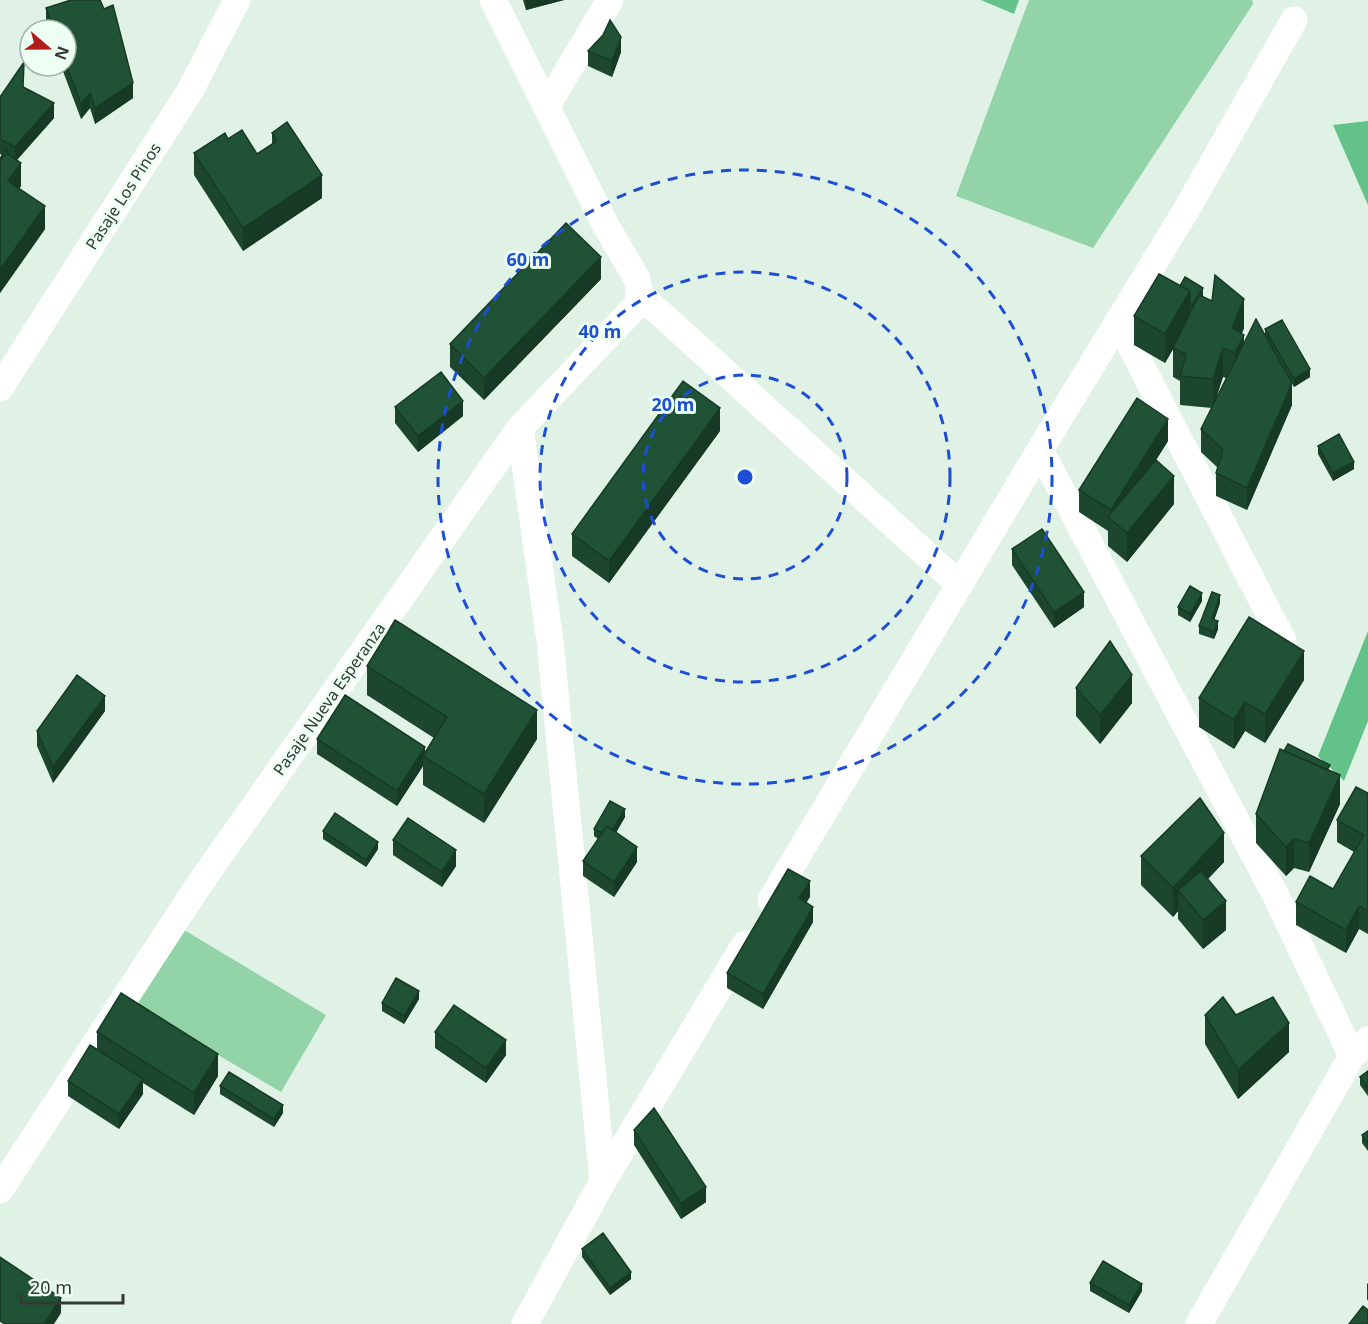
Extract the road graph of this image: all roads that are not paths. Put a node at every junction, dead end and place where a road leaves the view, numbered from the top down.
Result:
1 (237, 0) edge
2 (493, 0) edge
3 (610, 0) edge
4 (1294, 20) dead end
5 (546, 107) junction
6 (639, 295) junction
7 (1118, 321) junction
8 (0, 388) edge
9 (520, 428) junction
10 (1040, 450) junction
11 (960, 585) junction
12 (1283, 641) edge
13 (1360, 1048) edge
14 (603, 1181) junction
15 (0, 1190) edge
16 (525, 1324) edge
17 (1199, 1324) edge

1 - 8 street, Pasaje Los Pinos
2 - 5 street
3 - 5 street
4 - 7 street
5 - 6 street
6 - 9 street, Pasaje Nueva Esperanza
6 - 11 street
7 - 10 street
7 - 12 street
9 - 14 street
9 - 15 street, Pasaje Nueva Esperanza
10 - 11 street
10 - 13 street
11 - 14 street
13 - 17 street
14 - 16 street

